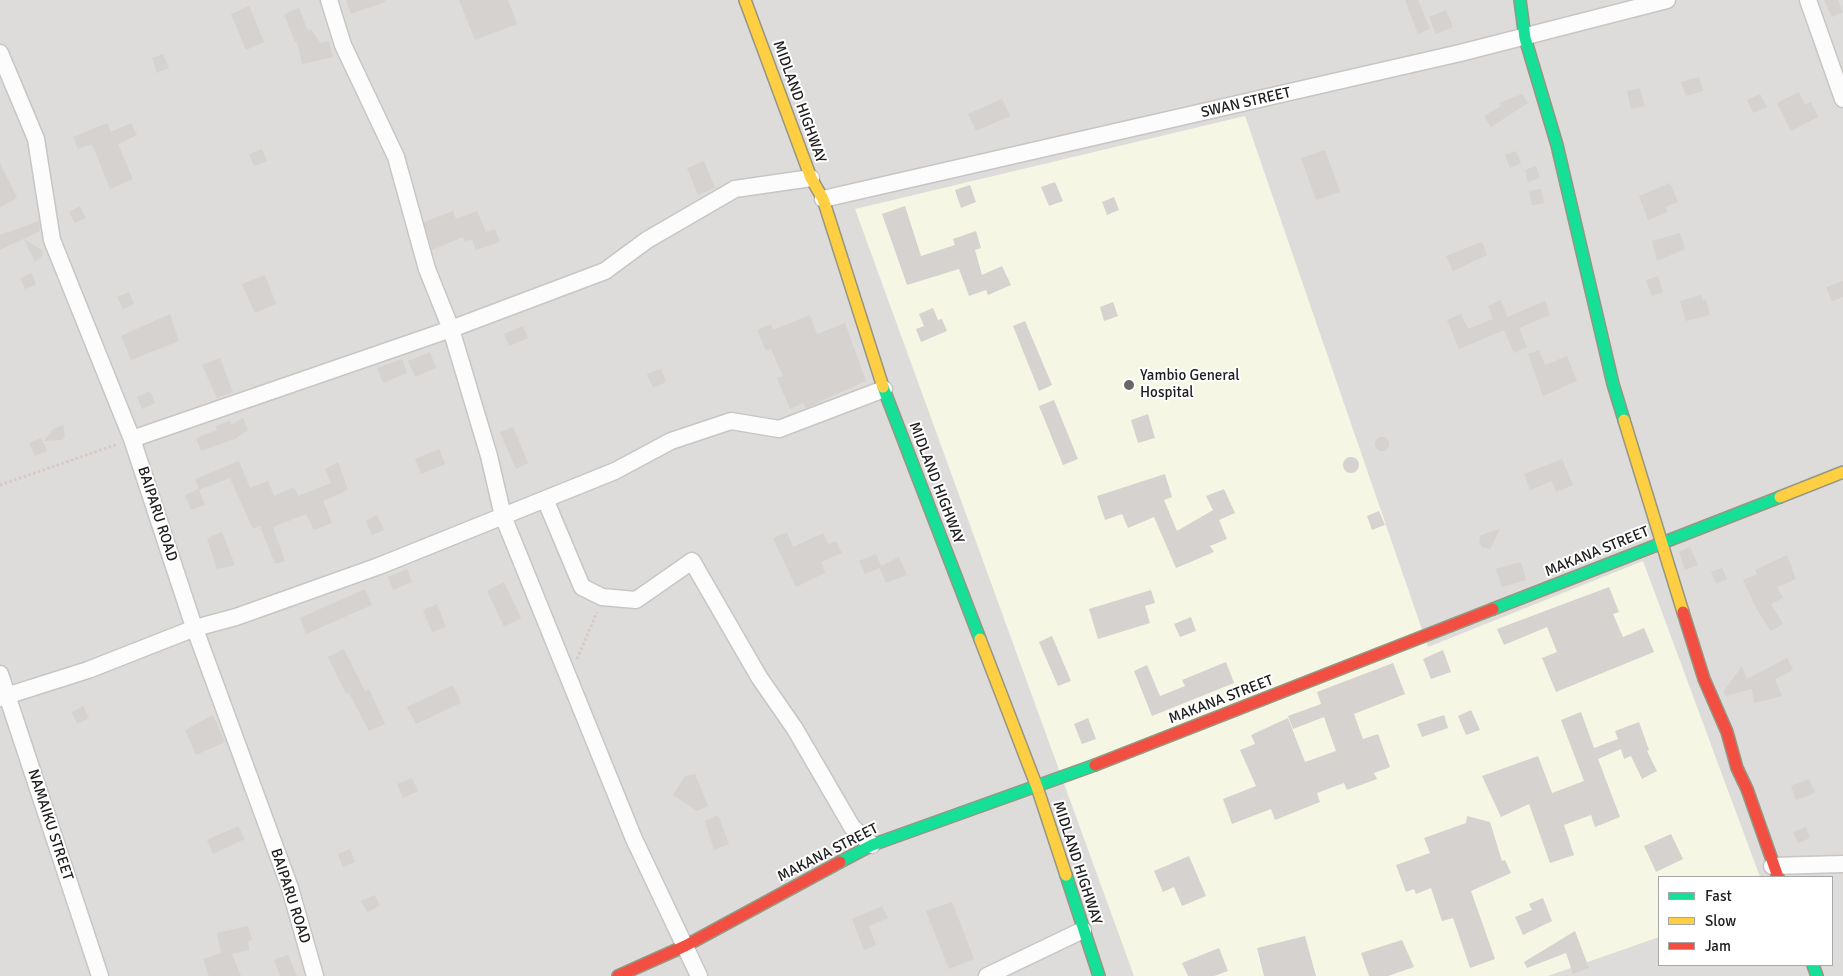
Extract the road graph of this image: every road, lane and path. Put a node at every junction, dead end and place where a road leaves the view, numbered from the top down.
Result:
1 (329, 0) edge
2 (745, 0) edge
3 (1520, 0) edge
4 (1667, 0) edge
5 (1808, 0) edge
6 (1525, 38) junction
7 (0, 53) edge
8 (1843, 99) edge
9 (811, 178) junction
10 (823, 199) junction
11 (451, 329) junction
12 (884, 389) junction
13 (132, 439) junction
14 (1843, 472) edge
15 (0, 484) edge
16 (545, 499) junction
17 (502, 516) junction
18 (1662, 543) junction
19 (602, 597) junction
20 (195, 628) junction
21 (0, 674) edge
22 (567, 674) junction
23 (4, 697) edge
24 (1037, 787) junction
25 (872, 845) junction
26 (1835, 864) edge
27 (1775, 872) edge
28 (1816, 876) edge
29 (1083, 930) junction
30 (685, 946) junction
31 (100, 976) edge
32 (315, 976) edge
33 (618, 976) edge
34 (699, 976) edge
35 (987, 976) edge
36 (1099, 976) edge

1 - 11 street
2 - 9 street, MIDLAND HIGHWAY
3 - 6 street
4 - 6 street, SWAN STREET
5 - 8 street
6 - 10 street, SWAN STREET
6 - 18 street
7 - 13 street, BAIPARU ROAD
9 - 10 street, MIDLAND HIGHWAY
9 - 11 street
10 - 12 street, MIDLAND HIGHWAY
11 - 13 street
11 - 17 street
12 - 16 street
12 - 24 street, MIDLAND HIGHWAY
13 - 15 path
13 - 20 street, BAIPARU ROAD
14 - 18 street, MAKANA STREET
16 - 17 street
16 - 19 street
17 - 20 street
17 - 22 street
18 - 24 street, MAKANA STREET
18 - 27 street
19 - 22 path
19 - 25 street
20 - 23 street
20 - 32 street, BAIPARU ROAD
21 - 23 street, NAMAIKU STREET
22 - 30 street
23 - 31 street, NAMAIKU STREET
24 - 25 street, MAKANA STREET
24 - 29 street, MIDLAND HIGHWAY
25 - 30 street, MAKANA STREET
26 - 27 street
26 - 28 street
29 - 35 street
29 - 36 street, MIDLAND HIGHWAY
30 - 33 street, MAKANA STREET
30 - 34 street

